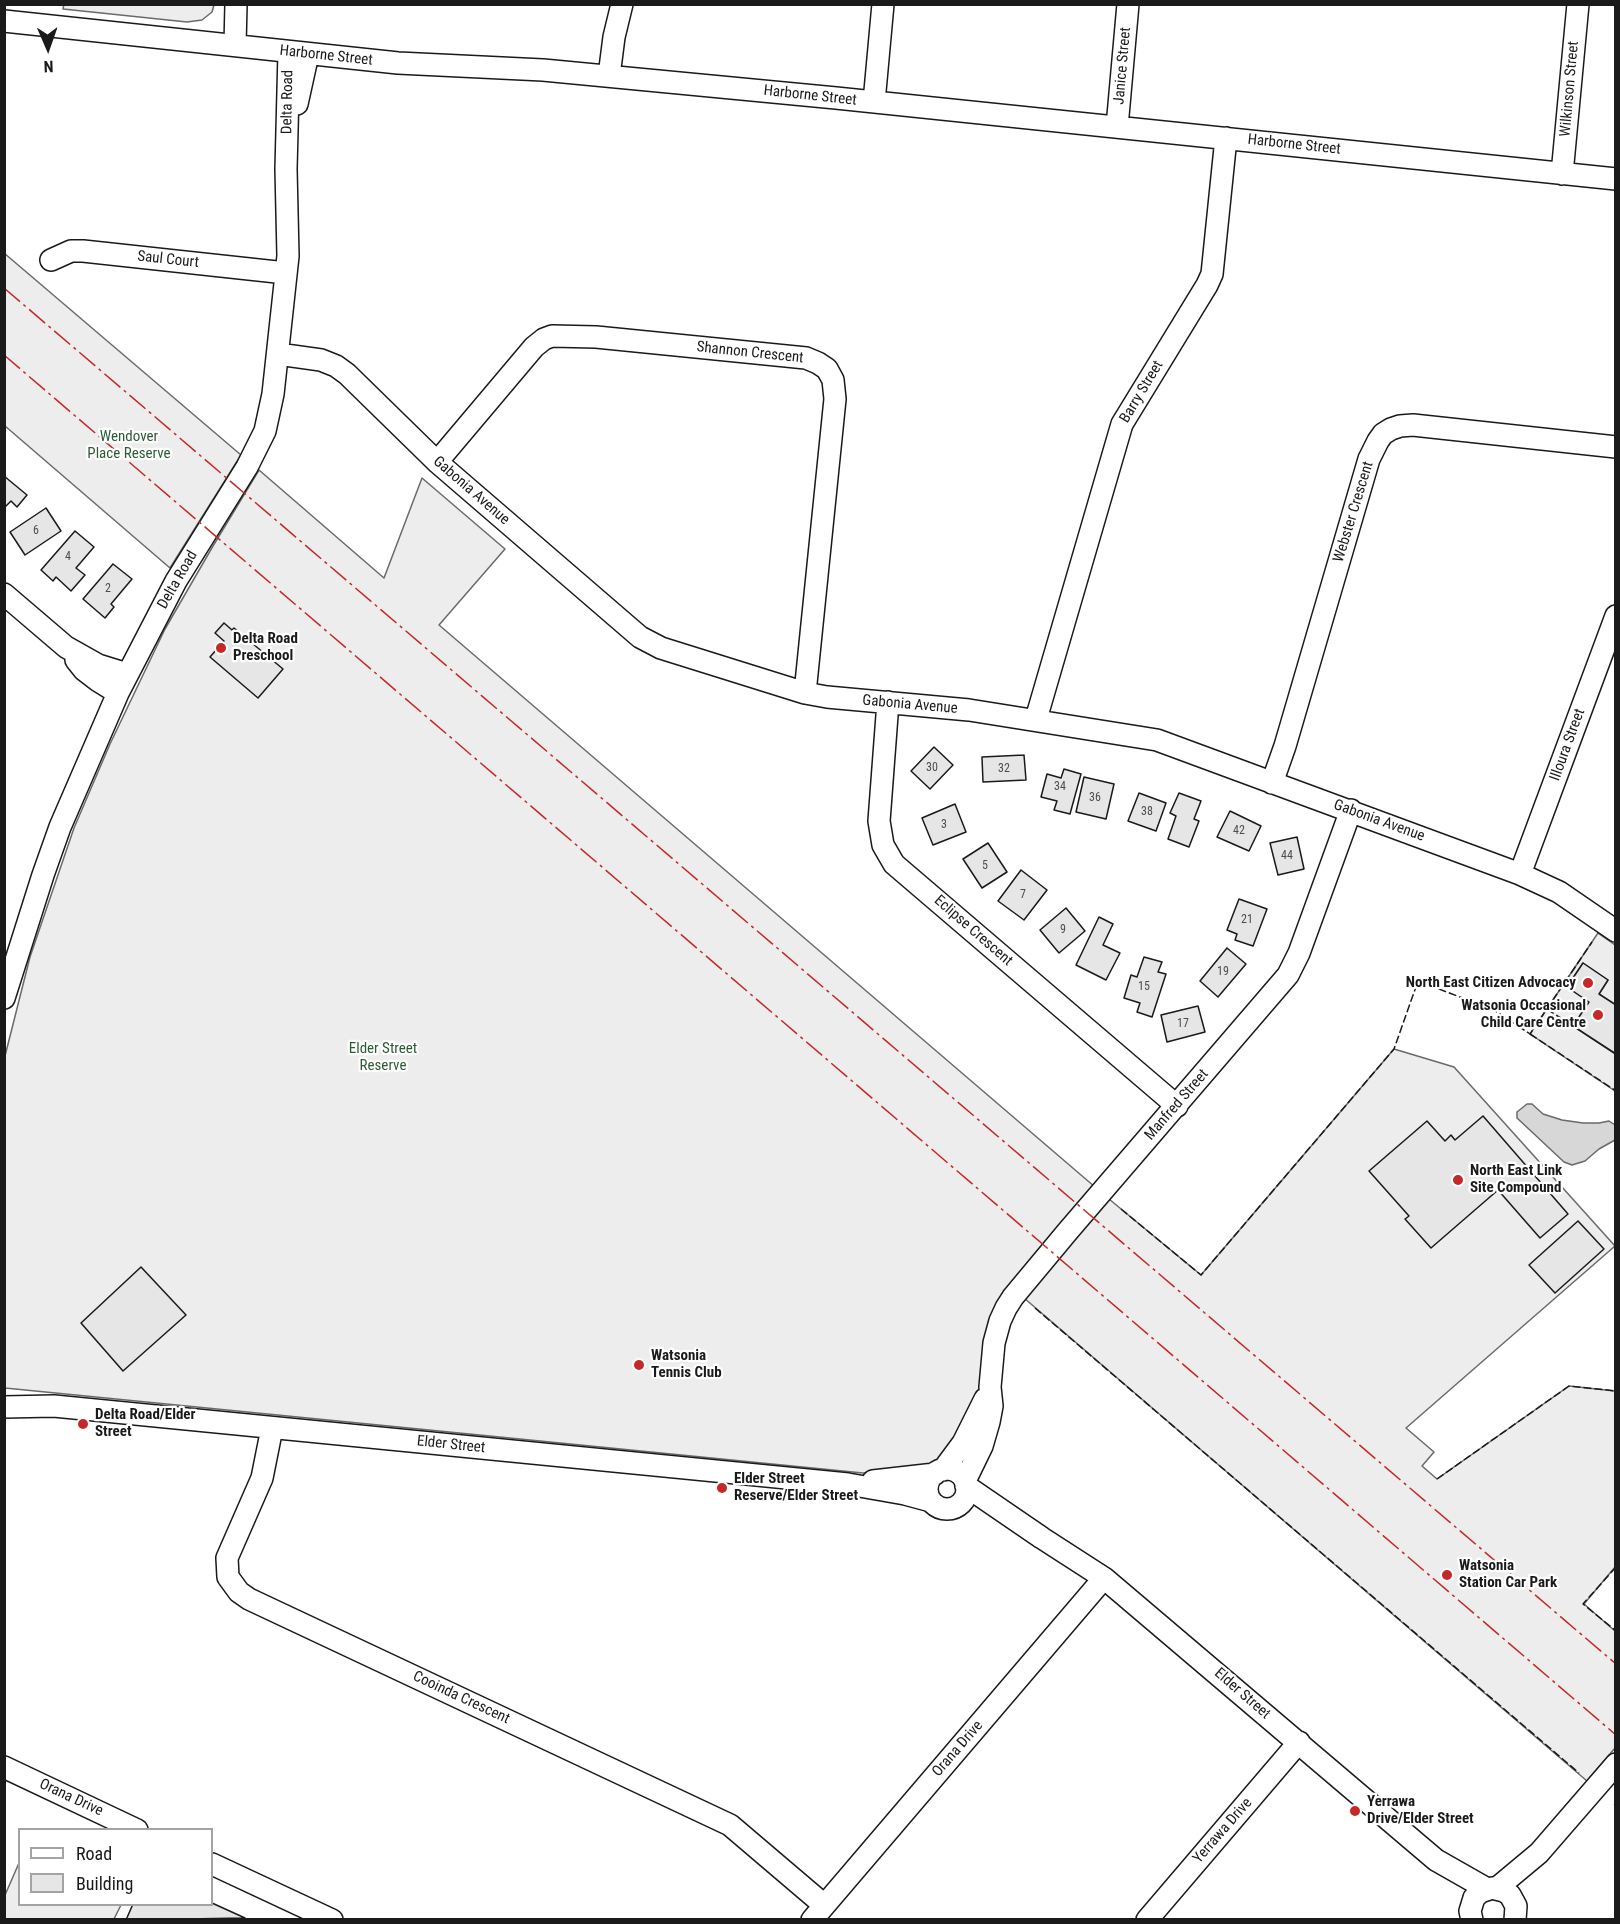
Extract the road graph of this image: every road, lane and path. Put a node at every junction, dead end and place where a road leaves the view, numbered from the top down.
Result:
1 (227, 4) edge
2 (236, 4) edge
3 (622, 4) edge
4 (883, 4) edge
5 (1128, 4) edge
6 (1578, 4) edge
7 (4, 21) edge
8 (227, 44) junction
9 (298, 53) junction
10 (609, 76) junction
11 (874, 102) junction
12 (1117, 127) junction
13 (1226, 138) junction
14 (1562, 174) junction
15 (1616, 179) edge
16 (51, 260) dead end
17 (286, 273) junction
18 (278, 354) junction
19 (1616, 447) edge
20 (436, 462) junction
21 (4, 594) edge
22 (1616, 616) edge
23 (123, 683) junction
24 (805, 693) junction
25 (888, 702) junction
26 (1036, 719) junction
27 (1272, 783) junction
28 (1351, 810) junction
29 (1520, 874) junction
30 (1616, 931) edge
31 (4, 998) edge
32 (1177, 1106) junction
33 (990, 1387) junction
34 (4, 1396) edge
35 (54, 1406) junction
36 (4, 1407) edge
37 (272, 1428) junction
38 (939, 1472) junction
39 (965, 1483) junction
40 (848, 1484) junction
41 (931, 1501) junction
42 (958, 1505) junction
43 (1042, 1538) junction
44 (1104, 1578) junction
45 (1299, 1742) junction
46 (1616, 1764) edge
47 (4, 1767) edge
48 (133, 1828) edge
49 (1436, 1860) junction
50 (213, 1865) edge
51 (1508, 1905) edge
52 (290, 1911) edge
53 (818, 1912) edge
54 (1471, 1912) edge
55 (332, 1920) edge
56 (1147, 1920) edge

1 - 8 street
2 - 8 street
3 - 10 street
4 - 11 street
5 - 12 street, Janice Street
6 - 14 street, Wilkinson Street
7 - 8 street, Harborne Street
8 - 9 street, Harborne Street
9 - 10 street, Harborne Street
9 - 17 street, Delta Road
10 - 11 street, Harborne Street
11 - 12 street, Harborne Street
12 - 13 street, Harborne Street
13 - 14 street, Harborne Street
13 - 26 street, Barry Street
14 - 15 street, Harborne Street
16 - 17 street, Saul Court
17 - 18 street, Delta Road
18 - 20 street, Gabonia Avenue
18 - 23 street, Delta Road
19 - 27 street, Webster Crescent
20 - 24 street, Gabonia Avenue
20 - 24 street, Shannon Crescent
21 - 23 street
22 - 29 street, Illoura Street
23 - 31 street, Delta Road
24 - 25 street, Gabonia Avenue
25 - 26 street, Gabonia Avenue
25 - 32 street, Eclipse Crescent
26 - 27 street, Gabonia Avenue
27 - 28 street, Gabonia Avenue
28 - 29 street, Gabonia Avenue
28 - 32 street, Manfred Street
29 - 30 street, Gabonia Avenue
32 - 33 street, Manfred Street
33 - 38 street, Manfred Street
33 - 39 street, Manfred Street
34 - 35 street, Elder Street
35 - 36 street, Elder Street
35 - 37 street, Elder Street
37 - 40 street, Elder Street
37 - 53 street, Cooinda Crescent
38 - 39 street
38 - 40 street, Elder Street
38 - 41 street
39 - 42 street
39 - 43 street, Elder Street
40 - 41 street, Elder Street
41 - 42 street
42 - 43 street, Elder Street
43 - 44 street, Elder Street
44 - 45 street, Elder Street
44 - 53 street, Orana Drive
45 - 49 street, Elder Street
45 - 56 street, Yerrawa Drive
46 - 51 street
47 - 48 street, Orana Drive
49 - 51 street, Elder Street
49 - 54 street, Elder Street
50 - 52 street
51 - 54 street
52 - 55 street

